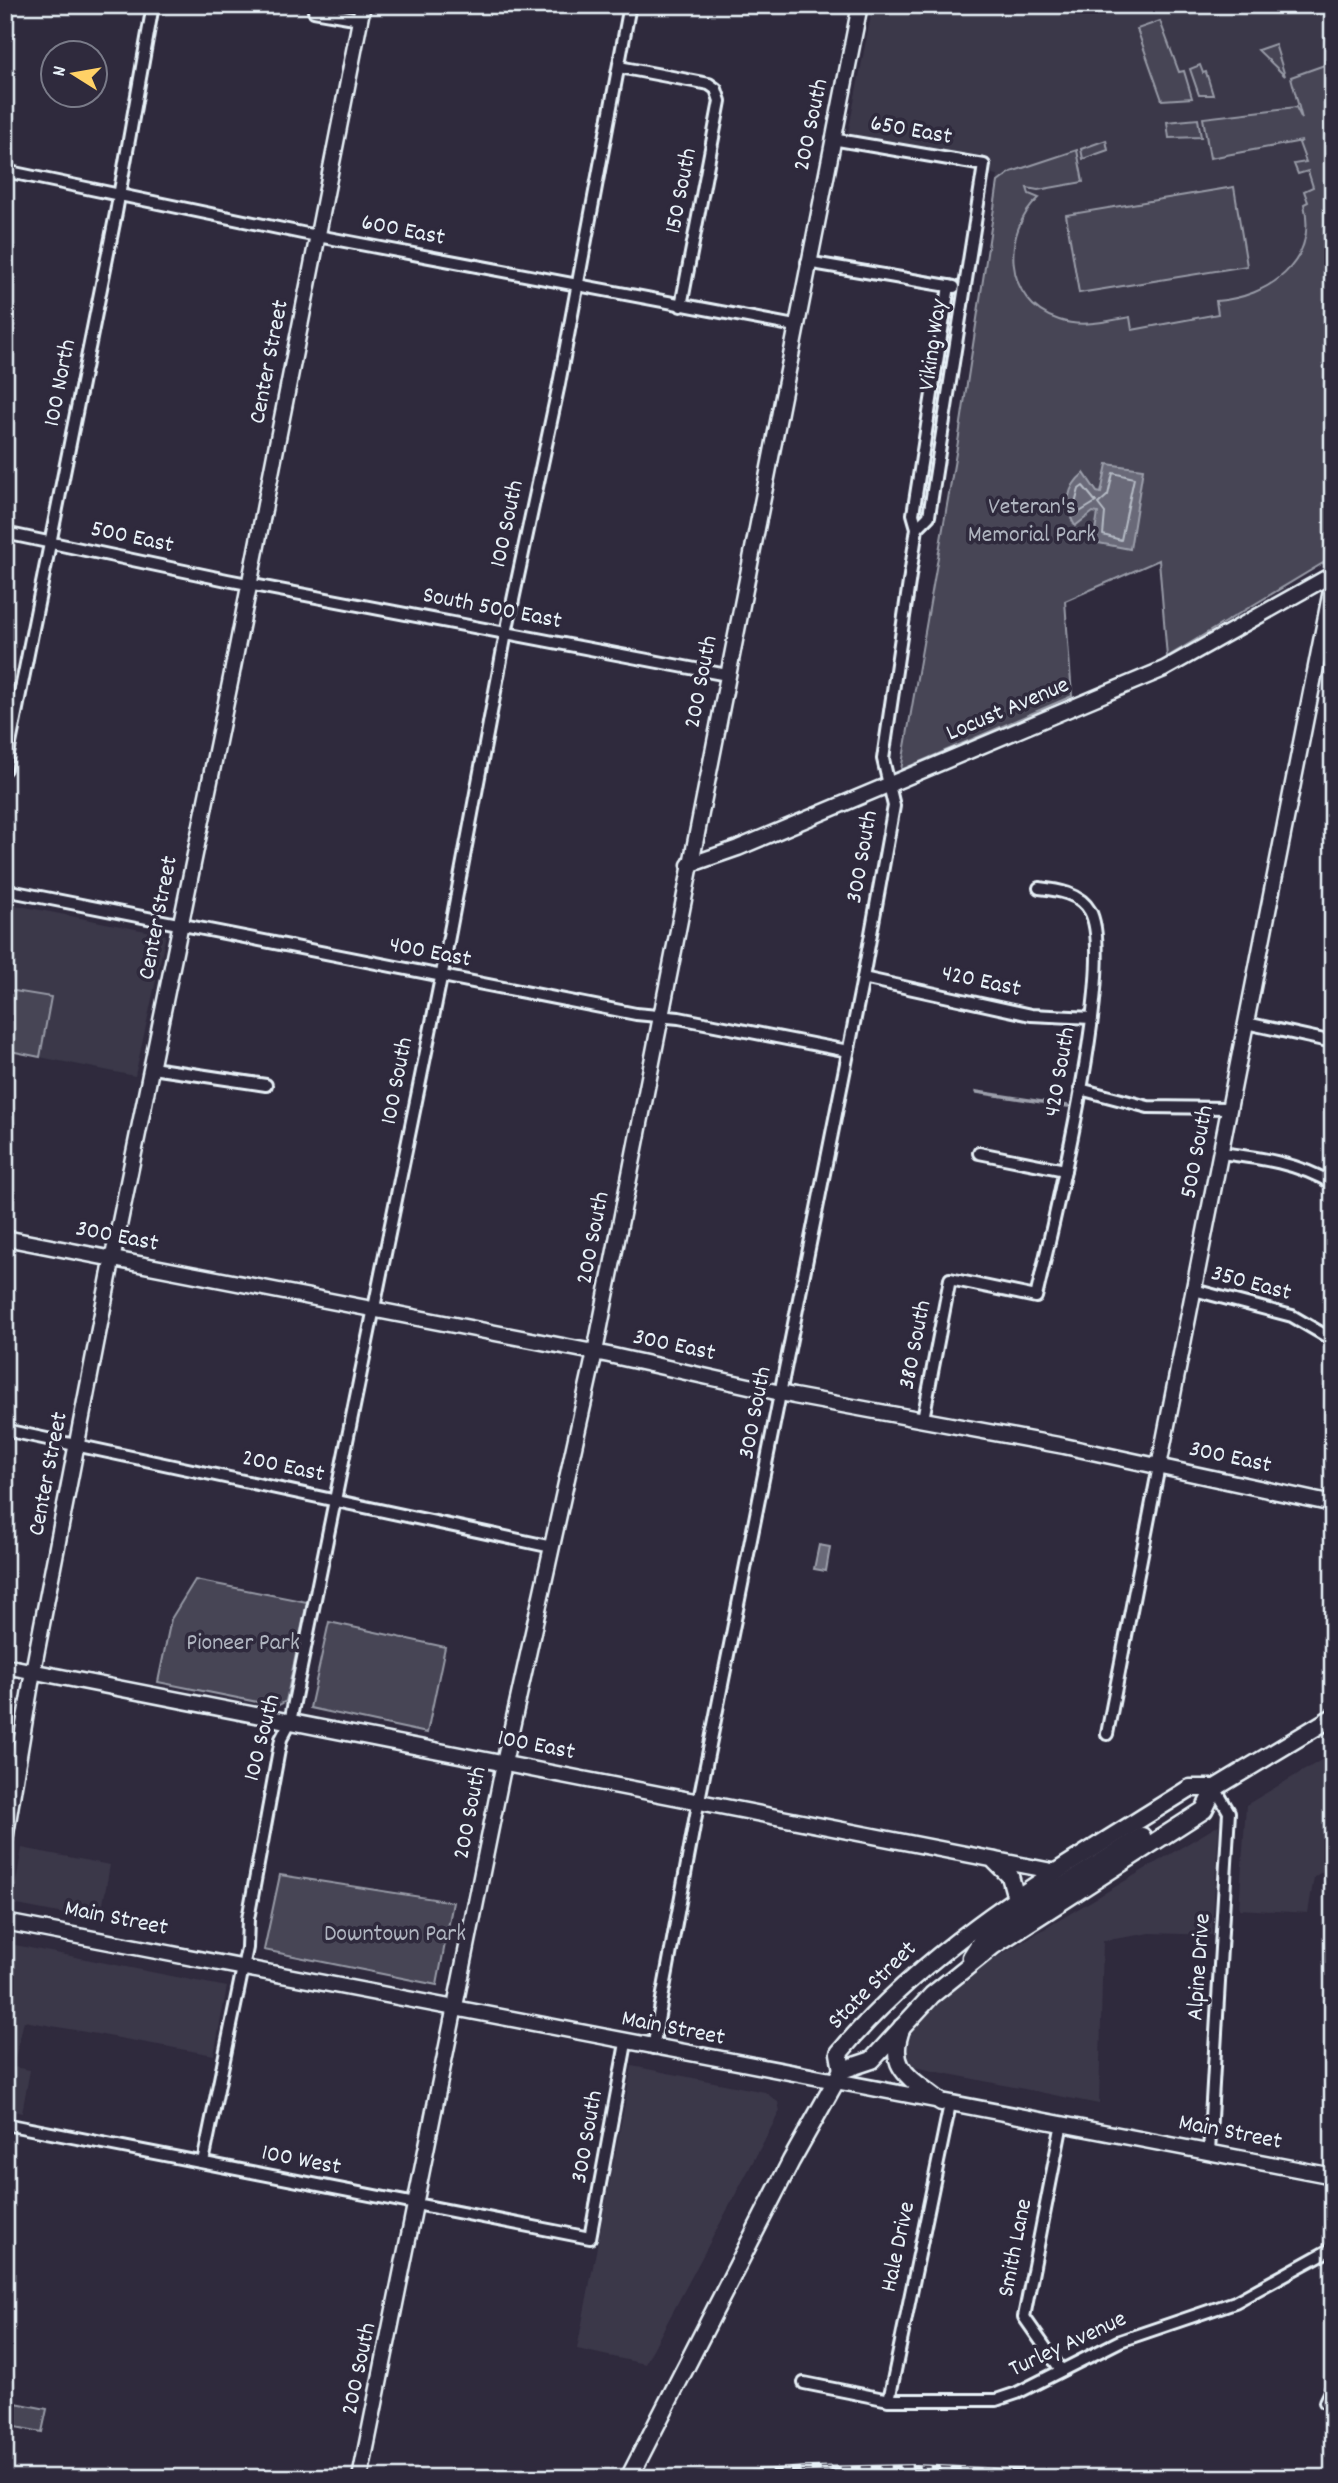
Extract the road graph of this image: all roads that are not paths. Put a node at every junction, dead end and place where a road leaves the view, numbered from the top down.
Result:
1 (153, 5) edge
2 (631, 5) edge
3 (860, 5) edge
4 (314, 11) dead end
5 (362, 12) edge
6 (619, 67) junction
7 (832, 139) junction
8 (984, 165) joint
9 (5, 172) edge
10 (118, 196) junction
11 (318, 236) junction
12 (807, 262) junction
13 (578, 286) junction
14 (949, 286) junction
15 (963, 288) junction
16 (681, 306) junction
17 (795, 326) junction
18 (917, 528) junction
19 (5, 533) edge
20 (50, 542) junction
21 (1333, 574) edge
22 (1333, 580) edge
23 (250, 584) junction
24 (506, 633) junction
25 (727, 675) junction
26 (5, 769) edge
27 (888, 786) junction
28 (689, 865) junction
29 (1039, 888) dead end
30 (5, 890) edge
31 (181, 926) junction
32 (440, 976) junction
33 (863, 978) junction
34 (661, 1017) junction
35 (1092, 1018) junction
36 (1246, 1023) junction
37 (1333, 1042) edge
38 (848, 1051) junction
39 (152, 1068) junction
40 (267, 1085) dead end
41 (1080, 1089) junction
42 (1229, 1108) junction
43 (979, 1153) dead end
44 (1221, 1153) junction
45 (1065, 1170) junction
46 (1333, 1184) edge
47 (5, 1238) edge
48 (114, 1259) junction
49 (950, 1279) joint
50 (1194, 1290) junction
51 (374, 1310) junction
52 (1333, 1340) edge
53 (595, 1352) junction
54 (782, 1393) junction
55 (923, 1419) junction
56 (5, 1430) edge
57 (78, 1444) junction
58 (1159, 1466) junction
59 (336, 1500) junction
60 (1333, 1504) edge
61 (552, 1547) junction
62 (5, 1666) edge
63 (33, 1671) junction
64 (1333, 1717) edge
65 (290, 1722) junction
66 (1107, 1734) dead end
67 (504, 1763) junction
68 (1215, 1788) junction
69 (699, 1802) junction
70 (1180, 1825) junction
71 (5, 1840) edge
72 (995, 1861) junction
73 (1060, 1878) junction
74 (1016, 1898) junction
75 (5, 1922) edge
76 (966, 1965) junction
77 (243, 1966) junction
78 (454, 2010) junction
79 (903, 2023) junction
80 (626, 2043) junction
81 (653, 2048) junction
82 (838, 2077) junction
83 (946, 2103) junction
84 (1062, 2123) junction
85 (5, 2124) edge
86 (1209, 2152) junction
87 (203, 2162) junction
88 (1333, 2176) edge
89 (418, 2205) junction
90 (590, 2238) joint
91 (1333, 2248) edge
92 (1061, 2370) junction
93 (804, 2383) dead end
94 (1333, 2385) edge
95 (889, 2400) junction
96 (1325, 2402) dead end
97 (360, 2478) edge
98 (629, 2478) edge

1 - 10 street, 100 North
2 - 6 street, 100 South
3 - 7 street, 200 South
4 - 5 street
5 - 11 street, Center Street
6 - 13 street, 100 South
6 - 16 street, 150 South
7 - 8 street, 650 East
7 - 12 street, 200 South
8 - 15 street, Viking Way
9 - 10 street, 600 East
10 - 11 street, 600 East
10 - 20 street, 100 North
11 - 13 street, 600 East
11 - 23 street, Center Street
12 - 14 street
12 - 17 street, 200 South
13 - 16 street, 600 East
13 - 24 street, 100 South
14 - 15 street
14 - 18 street, Viking Way
15 - 18 street, Viking Way
16 - 17 street, 600 East
17 - 25 street, 200 South
18 - 27 street, Viking Way
19 - 20 street, 500 East
20 - 23 street, 500 East
20 - 26 street, 100 North
21 - 27 street, Locust Avenue
22 - 36 street, 500 South
23 - 24 street, South 500 East
23 - 31 street, Center Street
24 - 25 street, South 500 East
24 - 32 street, 100 South
25 - 28 street, 200 South
27 - 28 street, Locust Avenue
27 - 33 street, 300 South
28 - 34 street, 200 South
29 - 35 street, 420 South
30 - 31 street, 400 East
31 - 32 street, 400 East
31 - 39 street, Center Street
32 - 34 street, 400 East
32 - 51 street, 100 South
33 - 35 street, 420 East
33 - 38 street, 300 South
34 - 38 street, 400 East
34 - 53 street, 200 South
35 - 41 street, 420 South
36 - 37 street
36 - 42 street, 500 South
38 - 54 street, 300 South
39 - 40 street
39 - 48 street, Center Street
41 - 42 street
41 - 45 street, 420 South
42 - 44 street, 500 South
43 - 45 street
44 - 46 street
44 - 50 street, 500 South
45 - 49 street, 420 South
47 - 48 street, 300 East
48 - 51 street, 300 East
48 - 57 street, Center Street
49 - 55 street, 380 South
50 - 52 street, 350 East
50 - 58 street, 500 South
51 - 53 street, 300 East
51 - 59 street, 100 South
53 - 54 street, 300 East
53 - 61 street, 200 South
54 - 55 street, 300 East
54 - 69 street, 300 South
55 - 58 street, 300 East
56 - 57 street, 200 East
57 - 59 street, 200 East
57 - 63 street, Center Street
58 - 60 street, 300 East
58 - 66 street, 500 South
59 - 61 street, 200 East
59 - 65 street, 100 South
61 - 67 street, 200 South
62 - 63 street, 100 East
63 - 65 street, 100 East
63 - 71 street, Center Street
64 - 68 main road, State Street
65 - 67 street, 100 East
65 - 77 street, 100 South
67 - 69 street, 100 East
67 - 78 street, 200 South
68 - 70 main road, State Street
68 - 73 main road, State Street
68 - 86 street, Alpine Drive
69 - 72 street, 100 East
69 - 81 street, 300 South
70 - 73 main road
70 - 76 main road, State Street
72 - 73 street, 100 East
72 - 74 main road
73 - 74 main road, State Street
73 - 76 main road
74 - 82 main road, State Street
75 - 77 street, Main Street
76 - 79 main road, State Street
77 - 78 street, Main Street
77 - 87 street, 100 South
78 - 80 street, Main Street
78 - 89 street, 200 South
79 - 82 main road, State Street
79 - 83 main road
80 - 81 street, Main Street
80 - 90 street, 300 South
81 - 82 street, Main Street
82 - 83 street, Main Street
82 - 98 main road, State Street
83 - 84 street, Main Street
83 - 95 street, Hale Drive
84 - 86 street, Main Street
84 - 92 street, Smith Lane
85 - 87 street, 100 West
86 - 88 street, Main Street
87 - 89 street, 100 West
89 - 90 street, 100 West
89 - 97 street, 200 South
91 - 92 street, Turley Avenue
92 - 95 street, Turley Avenue
93 - 95 street, Turley Avenue
94 - 96 street

